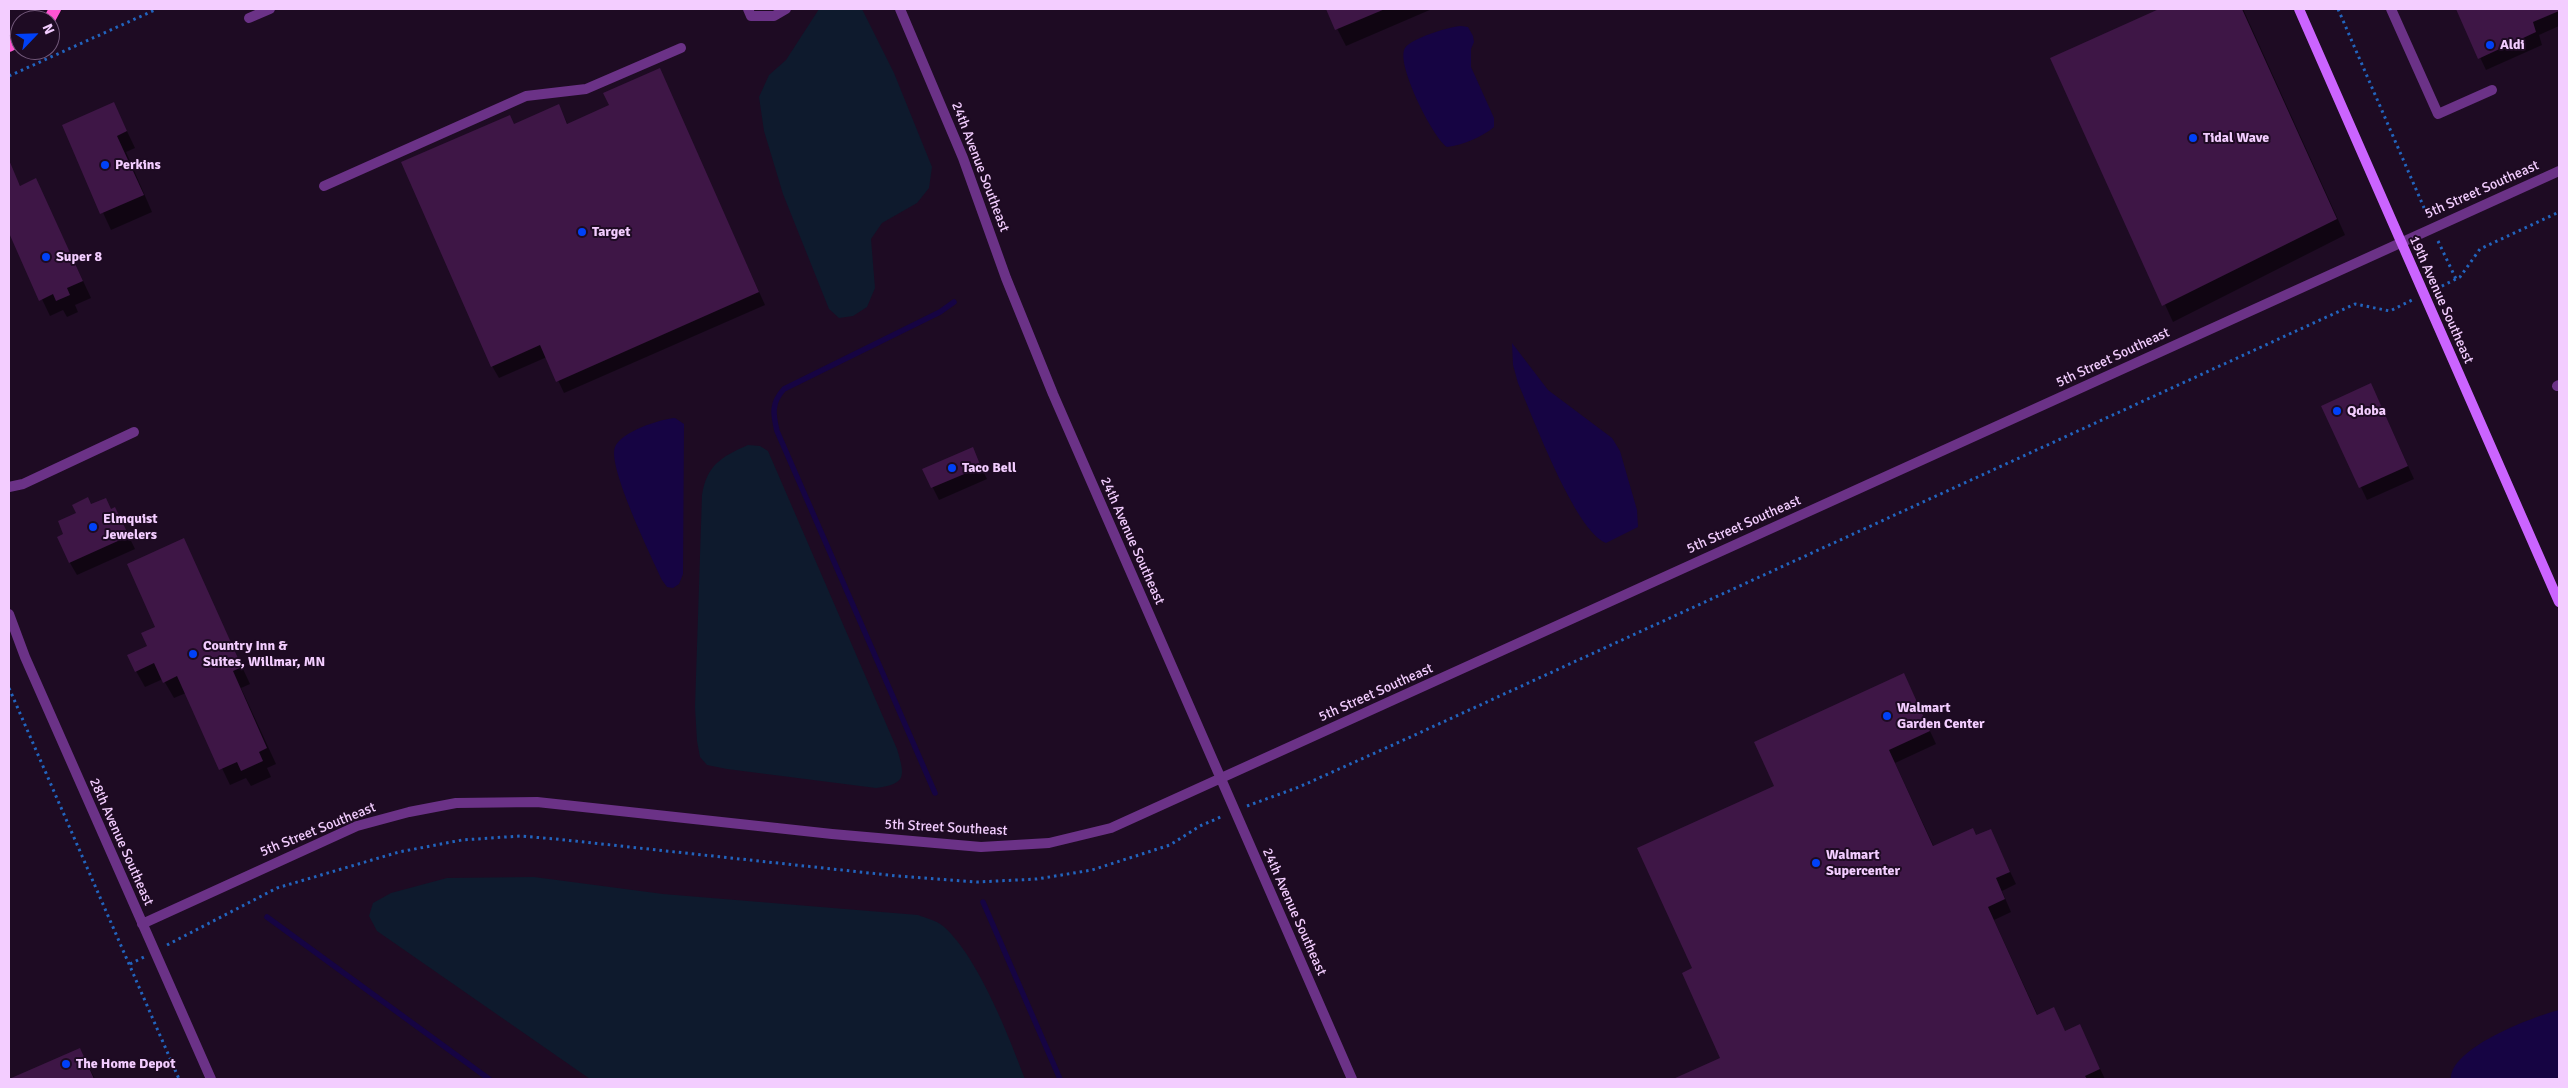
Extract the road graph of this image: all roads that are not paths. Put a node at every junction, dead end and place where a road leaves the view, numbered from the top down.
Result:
1 (270, 9) edge
2 (748, 9) edge
3 (786, 9) edge
4 (900, 9) edge
5 (2299, 9) edge
6 (2391, 9) edge
7 (250, 18) dead end
8 (681, 48) dead end
9 (2492, 90) dead end
10 (2559, 171) edge
11 (324, 186) dead end
12 (2400, 242) junction
13 (134, 432) dead end
14 (9, 487) edge
15 (2559, 602) edge
16 (9, 614) edge
17 (1221, 780) junction
18 (142, 924) junction
19 (211, 1079) edge
20 (1352, 1079) edge

1 - 7 street
2 - 3 street
4 - 17 street, 24th Avenue Southeast
5 - 12 main road, 19th Avenue Southeast
6 - 9 street
8 - 11 street
10 - 12 street, 5th Street Southeast
12 - 15 main road, 19th Avenue Southeast
12 - 17 street, 5th Street Southeast
13 - 14 street
16 - 18 street, 28th Avenue Southeast
17 - 18 street, 5th Street Southeast
17 - 20 street, 24th Avenue Southeast
18 - 19 street, 28th Avenue Southeast

